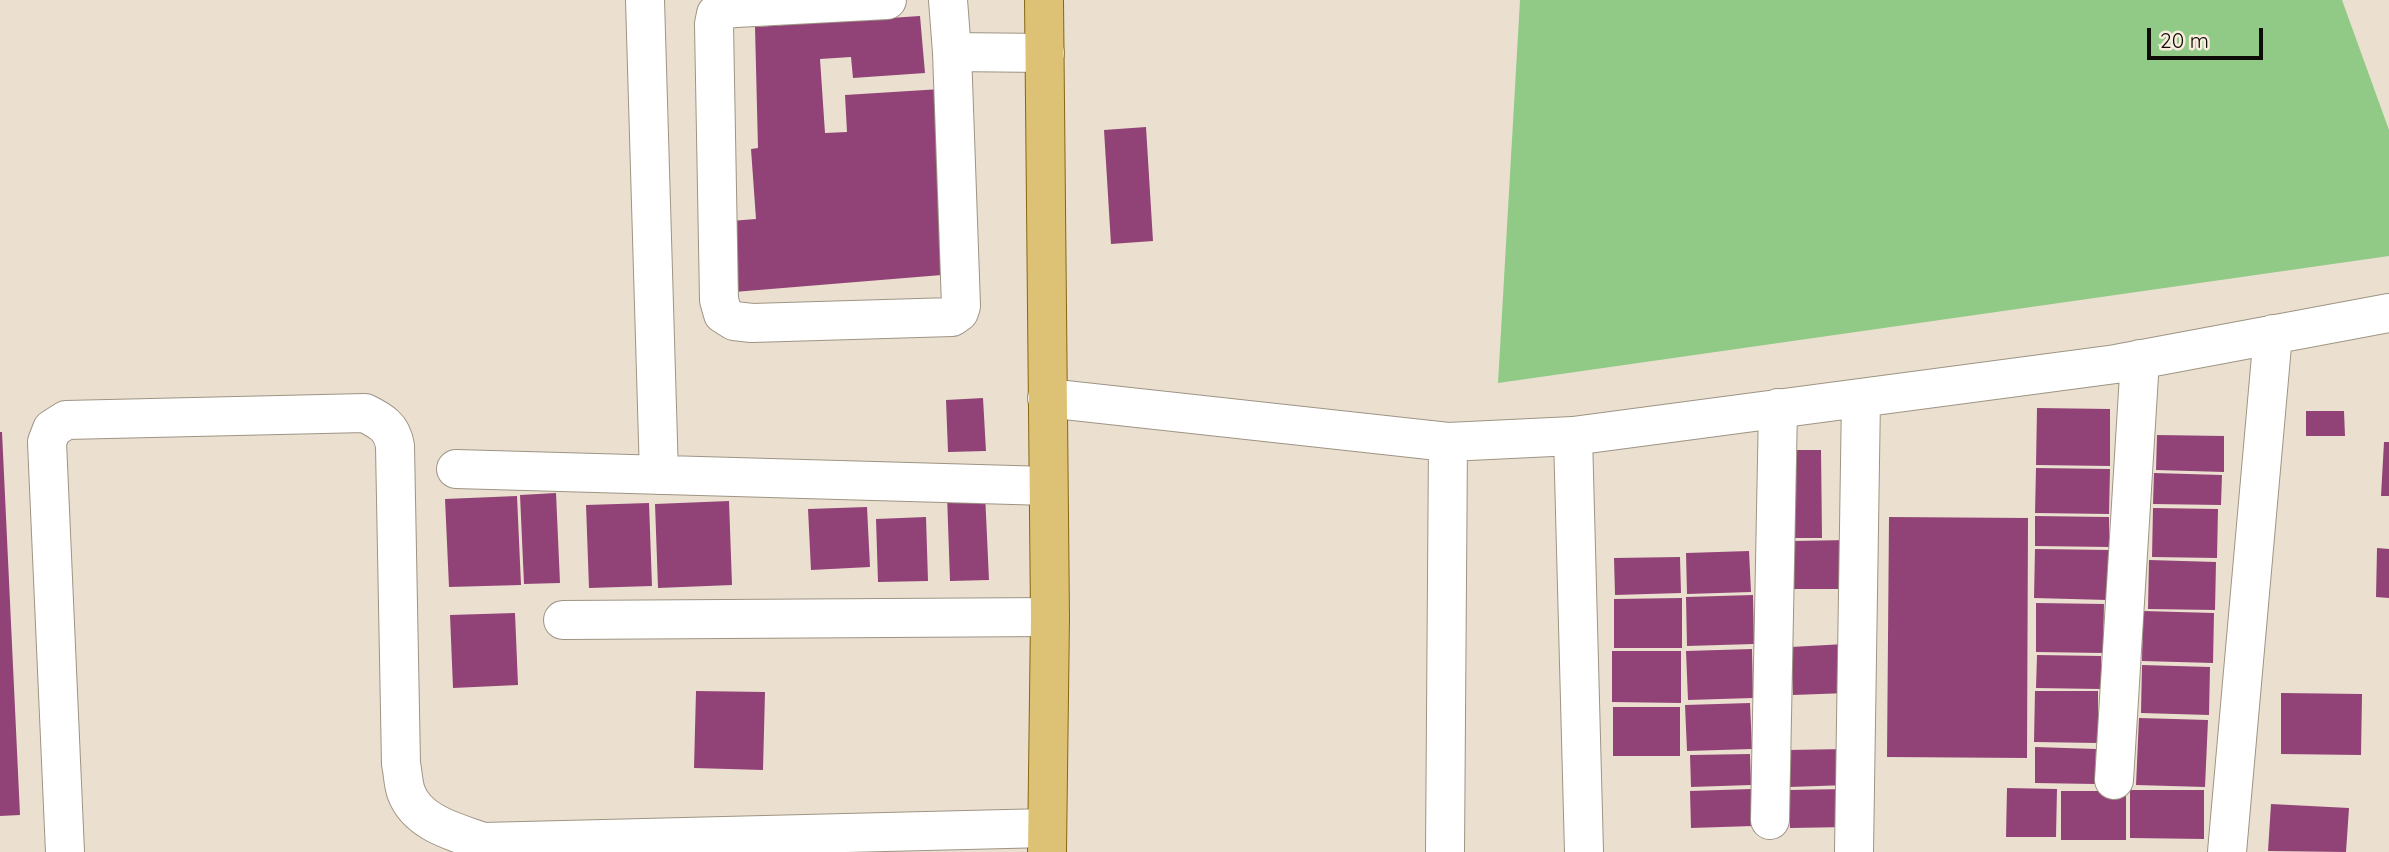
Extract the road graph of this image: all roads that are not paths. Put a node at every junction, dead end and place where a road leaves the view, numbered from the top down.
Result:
1 (645, 0) edge
2 (887, 0) edge
3 (948, 0) edge
4 (1044, 0) edge
5 (952, 52) junction
6 (1045, 52) junction
7 (2389, 313) edge
8 (2273, 334) junction
9 (2140, 359) junction
10 (1047, 398) junction
11 (1861, 398) junction
12 (1778, 408) junction
13 (1573, 436) junction
14 (1448, 442) junction
15 (456, 469) dead end
16 (659, 475) junction
17 (1048, 486) junction
18 (1049, 617) junction
19 (563, 621) dead end
20 (2114, 780) dead end
21 (1770, 820) dead end
22 (1047, 840) edge
23 (497, 846) edge
24 (65, 852) edge
25 (1445, 852) edge
26 (1584, 852) edge
27 (1854, 852) edge
28 (2227, 852) edge

1 - 16 street
2 - 5 street
3 - 5 street
4 - 6 main road
5 - 6 street
6 - 10 main road
7 - 8 street
8 - 9 street
8 - 28 street
9 - 11 street
9 - 20 street
10 - 14 street
10 - 17 main road
11 - 12 street
11 - 27 street
12 - 13 street
12 - 21 street
13 - 14 street
13 - 26 street
14 - 25 street
15 - 16 street
16 - 17 street
17 - 18 main road
18 - 19 street
18 - 22 main road
22 - 23 street
23 - 24 street

